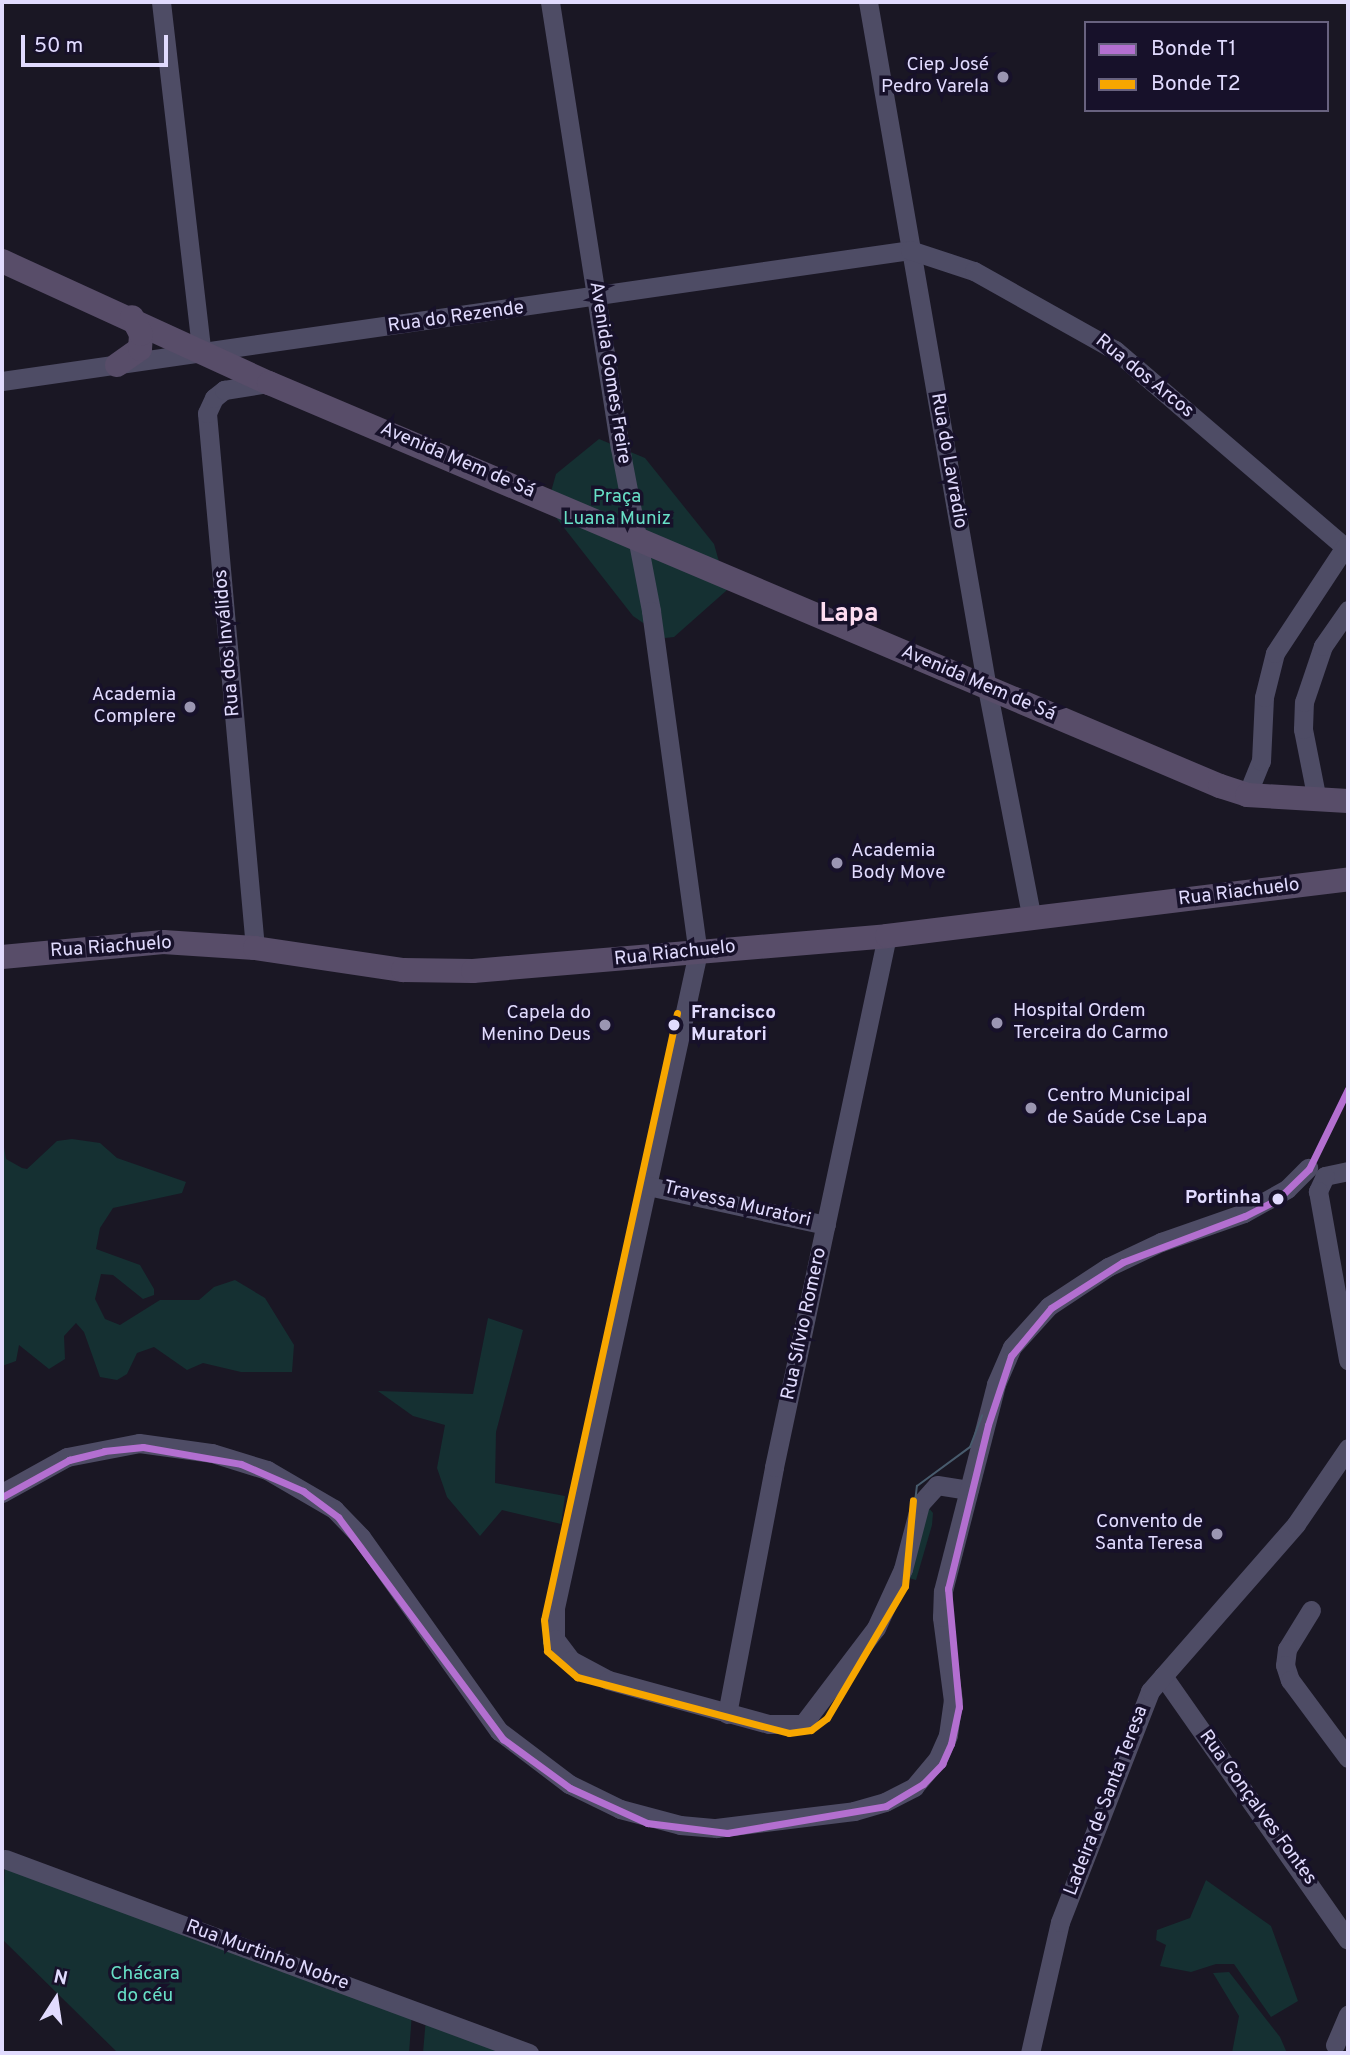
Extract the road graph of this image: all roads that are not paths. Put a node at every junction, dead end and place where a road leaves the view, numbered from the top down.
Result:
1 (161, 2) edge
2 (550, 2) edge
3 (868, 2) edge
4 (910, 250) junction
5 (2, 261) edge
6 (598, 298) junction
7 (132, 317) junction
8 (201, 350) junction
9 (117, 365) junction
10 (2, 382) edge
11 (269, 383) junction
12 (637, 538) junction
13 (1346, 548) edge
14 (1348, 610) edge
15 (987, 688) junction
16 (1247, 795) junction
17 (1317, 800) junction
18 (1348, 802) edge
19 (1348, 878) edge
20 (1032, 920) junction
21 (887, 936) junction
22 (255, 948) junction
23 (698, 951) junction
24 (2, 957) edge
25 (1308, 1168) dead end
26 (1348, 1171) edge
27 (648, 1186) junction
28 (826, 1225) junction
29 (1348, 1360) edge
30 (1348, 1448) edge
31 (969, 1490) junction
32 (2, 1493) edge
33 (1311, 1610) dead end
34 (1163, 1676) junction
35 (727, 1714) junction
36 (1348, 1758) edge
37 (5, 1859) dead end
38 (1348, 1940) edge
39 (1348, 2015) edge
40 (1335, 2045) dead end
41 (528, 2053) edge
42 (1030, 2053) edge

1 - 8 street
2 - 6 street, Avenida Gomes Freire
3 - 4 street, Rua do Lavradio
4 - 6 street, Rua do Rezende
4 - 13 street, Rua dos Arcos
4 - 15 street, Rua do Lavradio
5 - 7 main road, Avenida Mem de Sá
6 - 8 street, Rua do Rezende
6 - 12 street, Avenida Gomes Freire
7 - 8 main road, Avenida Mem de Sá
7 - 9 main road
8 - 9 street, Rua do Rezende
8 - 11 main road, Avenida Mem de Sá
9 - 10 street, Rua do Rezende
11 - 12 main road, Avenida Mem de Sá
11 - 22 street, Rua dos Inválidos
12 - 15 main road, Avenida Mem de Sá
12 - 23 street, Avenida Gomes Freire
13 - 16 street
14 - 17 street
15 - 16 main road, Avenida Mem de Sá
15 - 20 street, Rua do Lavradio
16 - 17 main road, Avenida Mem de Sá
17 - 18 main road, Avenida Mem de Sá
19 - 20 main road, Rua Riachuelo
20 - 21 main road, Rua Riachuelo
21 - 23 main road, Rua Riachuelo
21 - 28 street, Rua Sílvio Romero
22 - 23 main road, Rua Riachuelo
22 - 24 main road, Rua Riachuelo
23 - 27 street
25 - 31 street
26 - 29 street
27 - 28 street, Travessa Muratori
27 - 35 street
28 - 35 street, Rua Sílvio Romero
30 - 34 street, Ladeira de Santa Teresa
31 - 32 street
31 - 35 street
33 - 36 street
34 - 38 street, Rua Gonçalves Fontes
34 - 42 street, Ladeira de Santa Teresa
37 - 41 street, Rua Murtinho Nobre
39 - 40 street

